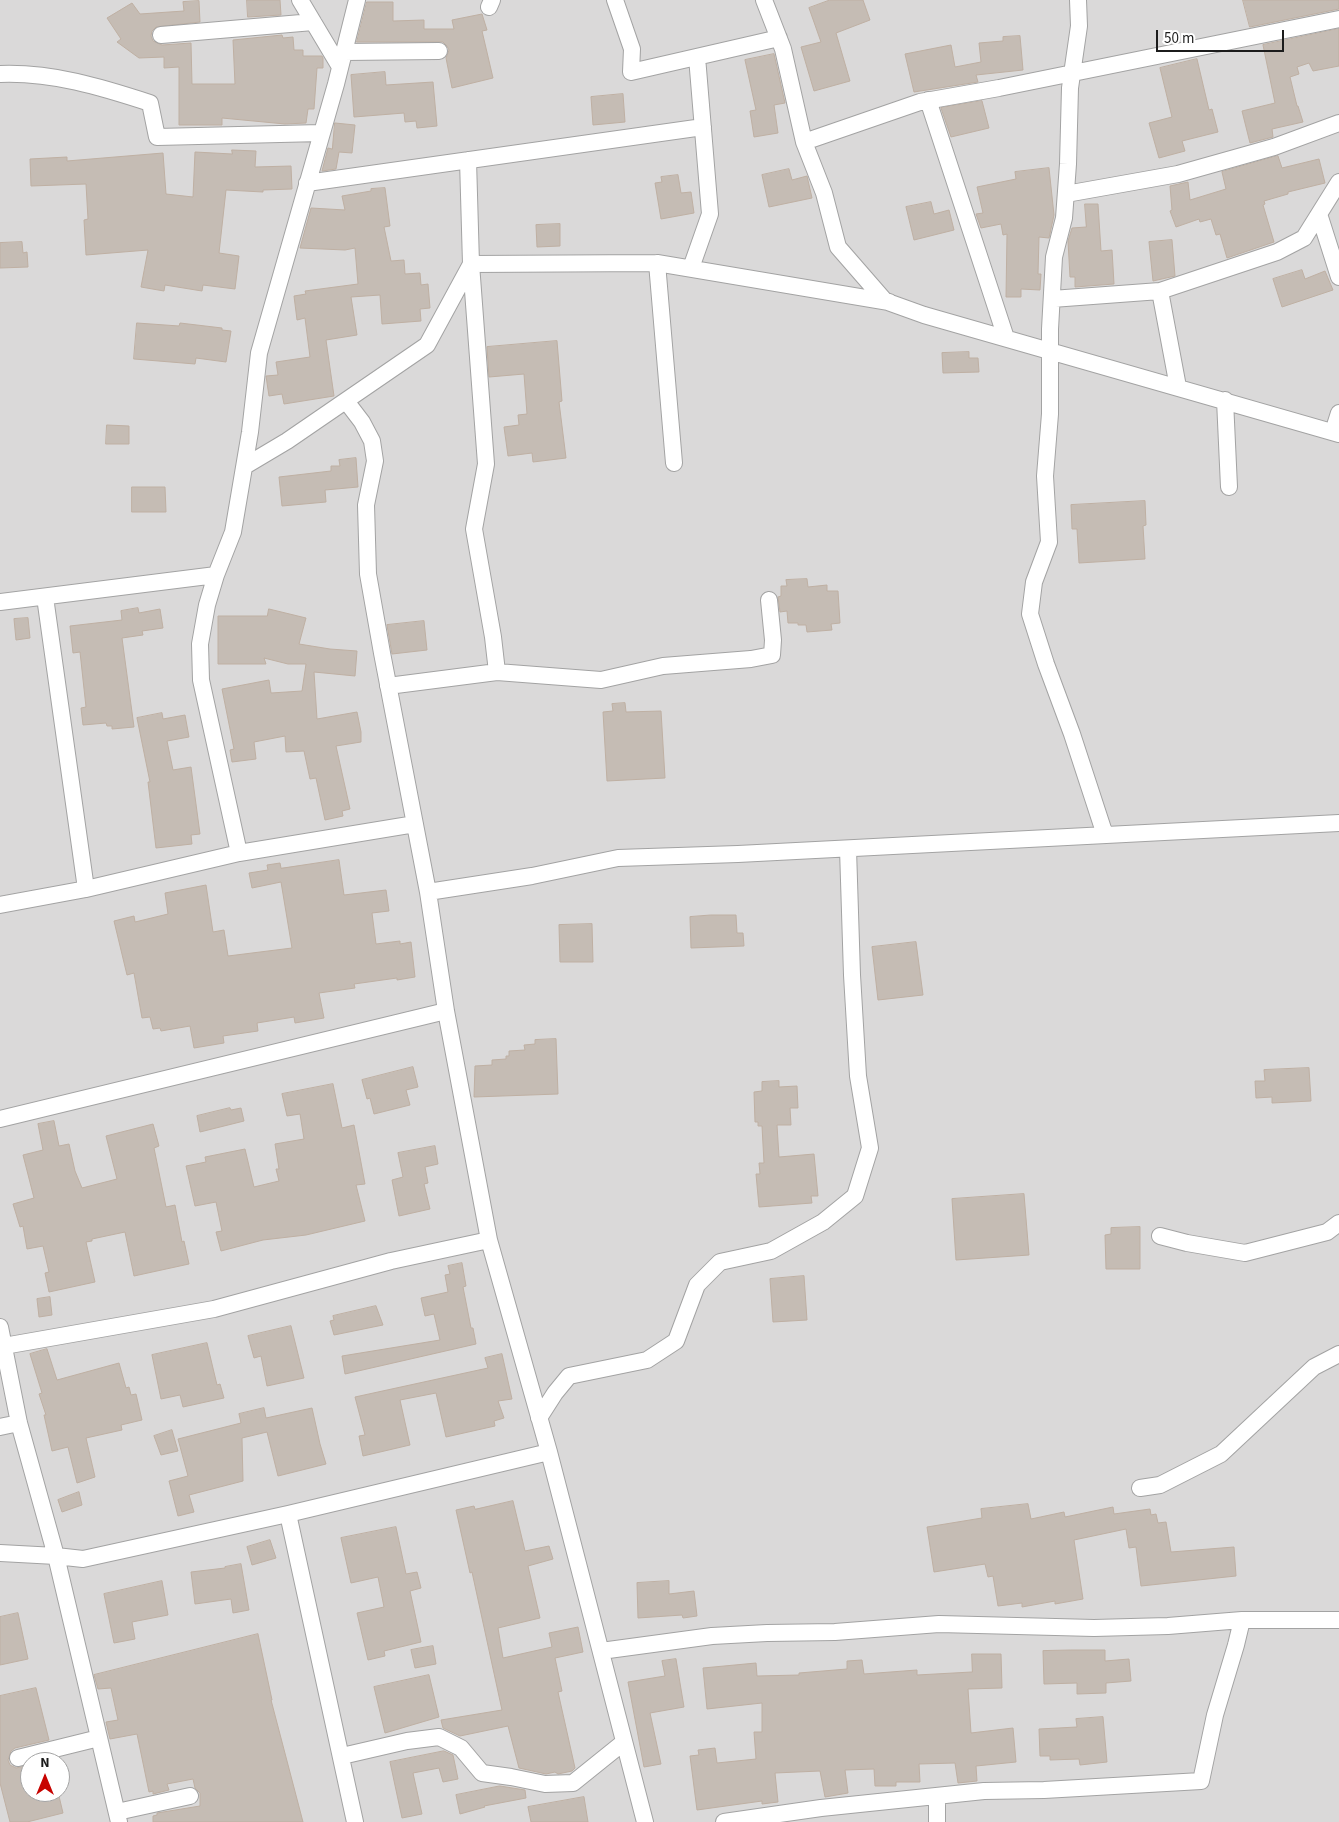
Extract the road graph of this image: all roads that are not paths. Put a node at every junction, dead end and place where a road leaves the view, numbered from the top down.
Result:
1 (300, 0) edge
2 (357, 0) edge
3 (615, 0) edge
4 (764, 0) edge
5 (1078, 0) edge
6 (1339, 19) edge
7 (313, 22) junction
8 (161, 35) dead end
9 (779, 38) junction
10 (439, 51) dead end
11 (697, 57) junction
12 (342, 60) junction
13 (1072, 73) junction
14 (0, 74) edge
15 (928, 100) junction
16 (1339, 123) edge
17 (703, 127) junction
18 (321, 133) junction
19 (804, 142) junction
20 (468, 160) junction
21 (1339, 182) edge
22 (307, 183) junction
23 (1066, 194) junction
24 (1319, 214) junction
25 (657, 263) junction
26 (471, 264) junction
27 (691, 268) junction
28 (1339, 277) edge
29 (1160, 291) junction
30 (1052, 299) junction
31 (890, 303) junction
32 (1006, 338) junction
33 (1050, 351) junction
34 (1178, 387) junction
35 (1225, 400) junction
36 (346, 401) junction
37 (1339, 413) edge
38 (1336, 433) edge
39 (674, 463) dead end
40 (245, 466) junction
41 (1228, 487) dead end
42 (216, 574) junction
43 (45, 597) junction
44 (769, 600) dead end
45 (0, 602) edge
46 (497, 672) junction
47 (388, 686) junction
48 (1339, 823) edge
49 (415, 824) junction
50 (1105, 836) junction
51 (848, 849) junction
52 (239, 853) junction
53 (86, 889) junction
54 (428, 892) junction
55 (0, 905) edge
56 (446, 1011) junction
57 (0, 1119) edge
58 (1339, 1223) edge
59 (1160, 1236) dead end
60 (488, 1240) junction
61 (0, 1327) edge
62 (4, 1346) junction
63 (1339, 1354) edge
64 (539, 1418) junction
65 (19, 1423) junction
66 (0, 1427) edge
67 (549, 1452) junction
68 (1140, 1488) dead end
69 (288, 1514) junction
70 (0, 1553) edge
71 (56, 1556) junction
72 (1242, 1620) junction
73 (1339, 1620) edge
74 (601, 1651) junction
75 (99, 1738) junction
76 (624, 1742) junction
77 (342, 1756) junction
78 (18, 1758) dead end
79 (190, 1796) dead end
80 (937, 1796) junction
81 (118, 1817) edge
82 (356, 1822) edge
83 (645, 1822) edge
84 (724, 1822) edge
85 (937, 1822) edge

1 - 7 street
2 - 12 street
3 - 11 street
4 - 9 street
5 - 13 street
6 - 13 street
7 - 8 street
7 - 12 street
9 - 11 street
9 - 19 street
10 - 12 street
11 - 17 street
12 - 18 street
13 - 15 street
13 - 23 street
14 - 18 street
15 - 19 street
15 - 32 street
16 - 23 street
17 - 20 street
17 - 27 street
18 - 22 street
19 - 31 street
20 - 22 street
20 - 26 street
21 - 24 street
22 - 40 street
23 - 30 street
24 - 28 street
24 - 29 street
25 - 26 street
25 - 27 street
25 - 39 street
26 - 36 street
26 - 46 street
27 - 31 street
29 - 30 street
29 - 34 street
30 - 33 street
31 - 32 street
32 - 33 street
33 - 34 street
33 - 50 street
34 - 35 street
35 - 38 street
35 - 41 street
36 - 40 street
36 - 47 street
37 - 38 street
40 - 42 street
42 - 43 street
42 - 52 street
43 - 45 street
43 - 53 street
44 - 46 street
46 - 47 street
47 - 49 street
48 - 50 street
49 - 52 street
49 - 54 street
50 - 51 street
51 - 54 street
51 - 64 street
52 - 53 street
53 - 55 street
54 - 56 street
56 - 57 street
56 - 60 street
58 - 59 street
60 - 62 street
60 - 64 street
61 - 62 street
62 - 65 street
63 - 68 street
64 - 67 street
65 - 66 street
65 - 71 street
67 - 69 street
67 - 74 street
69 - 71 street
69 - 77 street
70 - 71 street
71 - 75 street
72 - 73 street
72 - 74 street
72 - 80 street
74 - 76 street
75 - 78 street
75 - 81 street
76 - 77 street
76 - 83 street
77 - 82 street
79 - 81 street
80 - 84 street
80 - 85 street

